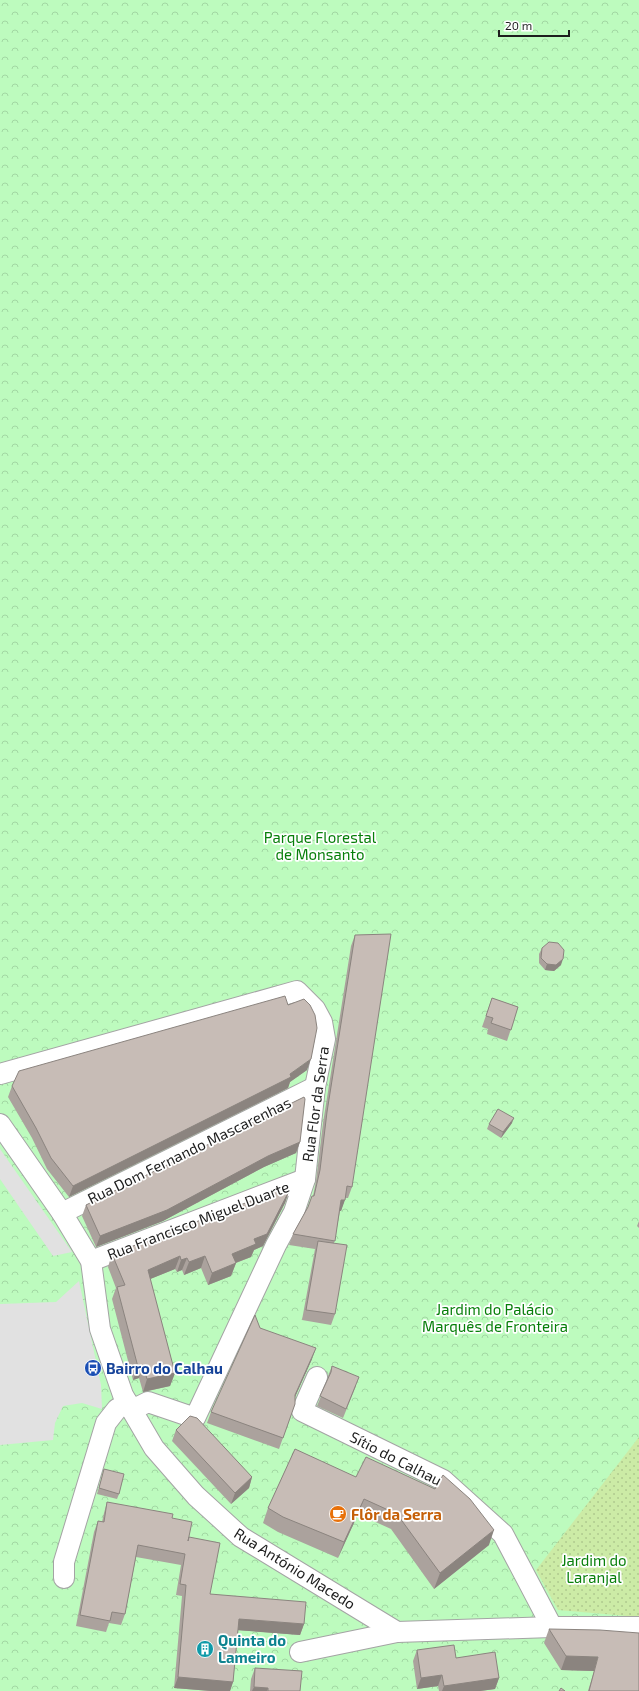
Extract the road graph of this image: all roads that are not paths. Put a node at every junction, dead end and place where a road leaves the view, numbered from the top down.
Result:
1 (0, 1074) edge
2 (316, 1087) junction
3 (0, 1124) edge
4 (304, 1179) junction
5 (62, 1213) junction
6 (91, 1261) junction
7 (317, 1376) dead end
8 (130, 1407) junction
9 (64, 1578) dead end
10 (552, 1627) junction
11 (639, 1627) edge
12 (397, 1632) junction
13 (300, 1652) dead end

1 - 2 street, Rua Flor da Serra
2 - 4 street, Rua Flor da Serra
2 - 5 street, Rua Dom Fernando Mascarenhas
3 - 5 street, Rua António Macedo
4 - 6 street, Rua Francisco Miguel Duarte
4 - 8 street, Rua Flor da Serra
5 - 6 street, Rua António Macedo
6 - 8 street, Rua António Macedo
7 - 10 street, Sítio do Calhau
8 - 9 street
8 - 12 street, Rua António Macedo
10 - 11 street
10 - 12 street
12 - 13 street

